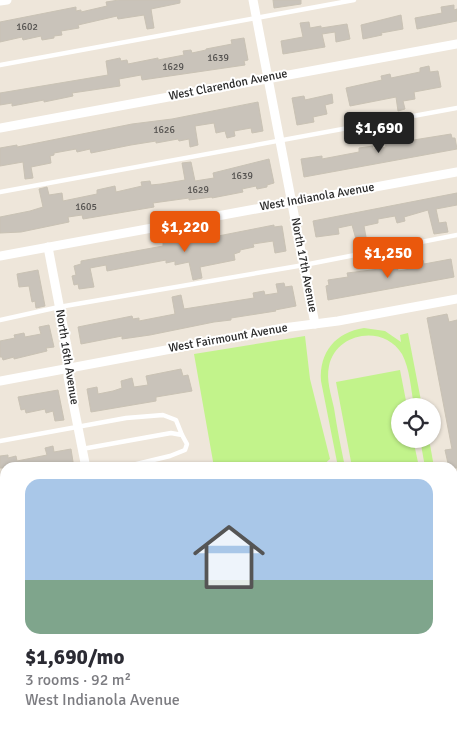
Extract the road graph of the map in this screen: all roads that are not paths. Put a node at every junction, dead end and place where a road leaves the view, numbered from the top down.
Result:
1 (7, 0) edge
2 (253, 0) edge
3 (354, 0) edge
4 (0, 1) edge
5 (257, 18) junction
6 (457, 44) edge
7 (0, 66) edge
8 (268, 77) junction
9 (457, 108) edge
10 (0, 128) edge
11 (280, 140) junction
12 (457, 172) edge
13 (0, 192) edge
14 (291, 202) junction
15 (457, 235) edge
16 (48, 247) junction
17 (0, 256) edge
18 (304, 265) junction
19 (457, 299) edge
20 (59, 307) junction
21 (0, 320) edge
22 (315, 324) junction
23 (68, 368) junction
24 (0, 381) edge
25 (78, 426) junction
26 (182, 435) junction
27 (0, 441) edge
28 (82, 449) junction
29 (85, 462) edge
30 (145, 462) edge

1 - 4 street
2 - 5 street, North 17th Avenue
3 - 5 lane
5 - 7 lane
5 - 8 street, North 17th Avenue
6 - 8 street, West Clarendon Avenue
8 - 10 street, West Clarendon Avenue
8 - 11 street, North 17th Avenue
9 - 11 lane
11 - 13 lane
11 - 14 street, North 17th Avenue
12 - 14 street, West Indianola Avenue
14 - 16 street, West Indianola Avenue
14 - 18 street, North 17th Avenue
15 - 18 lane
16 - 17 street, West Indianola Avenue
16 - 20 street, North 16th Avenue
18 - 20 lane
18 - 22 street, North 17th Avenue
19 - 22 street, West Fairmount Avenue
20 - 21 lane
20 - 23 street, North 16th Avenue
22 - 23 street, West Fairmount Avenue
23 - 24 street, West Fairmount Avenue
23 - 25 street, North 16th Avenue
25 - 26 lane
25 - 27 lane
25 - 28 street, North 16th Avenue
26 - 28 lane
26 - 30 lane
28 - 29 street, North 16th Avenue

